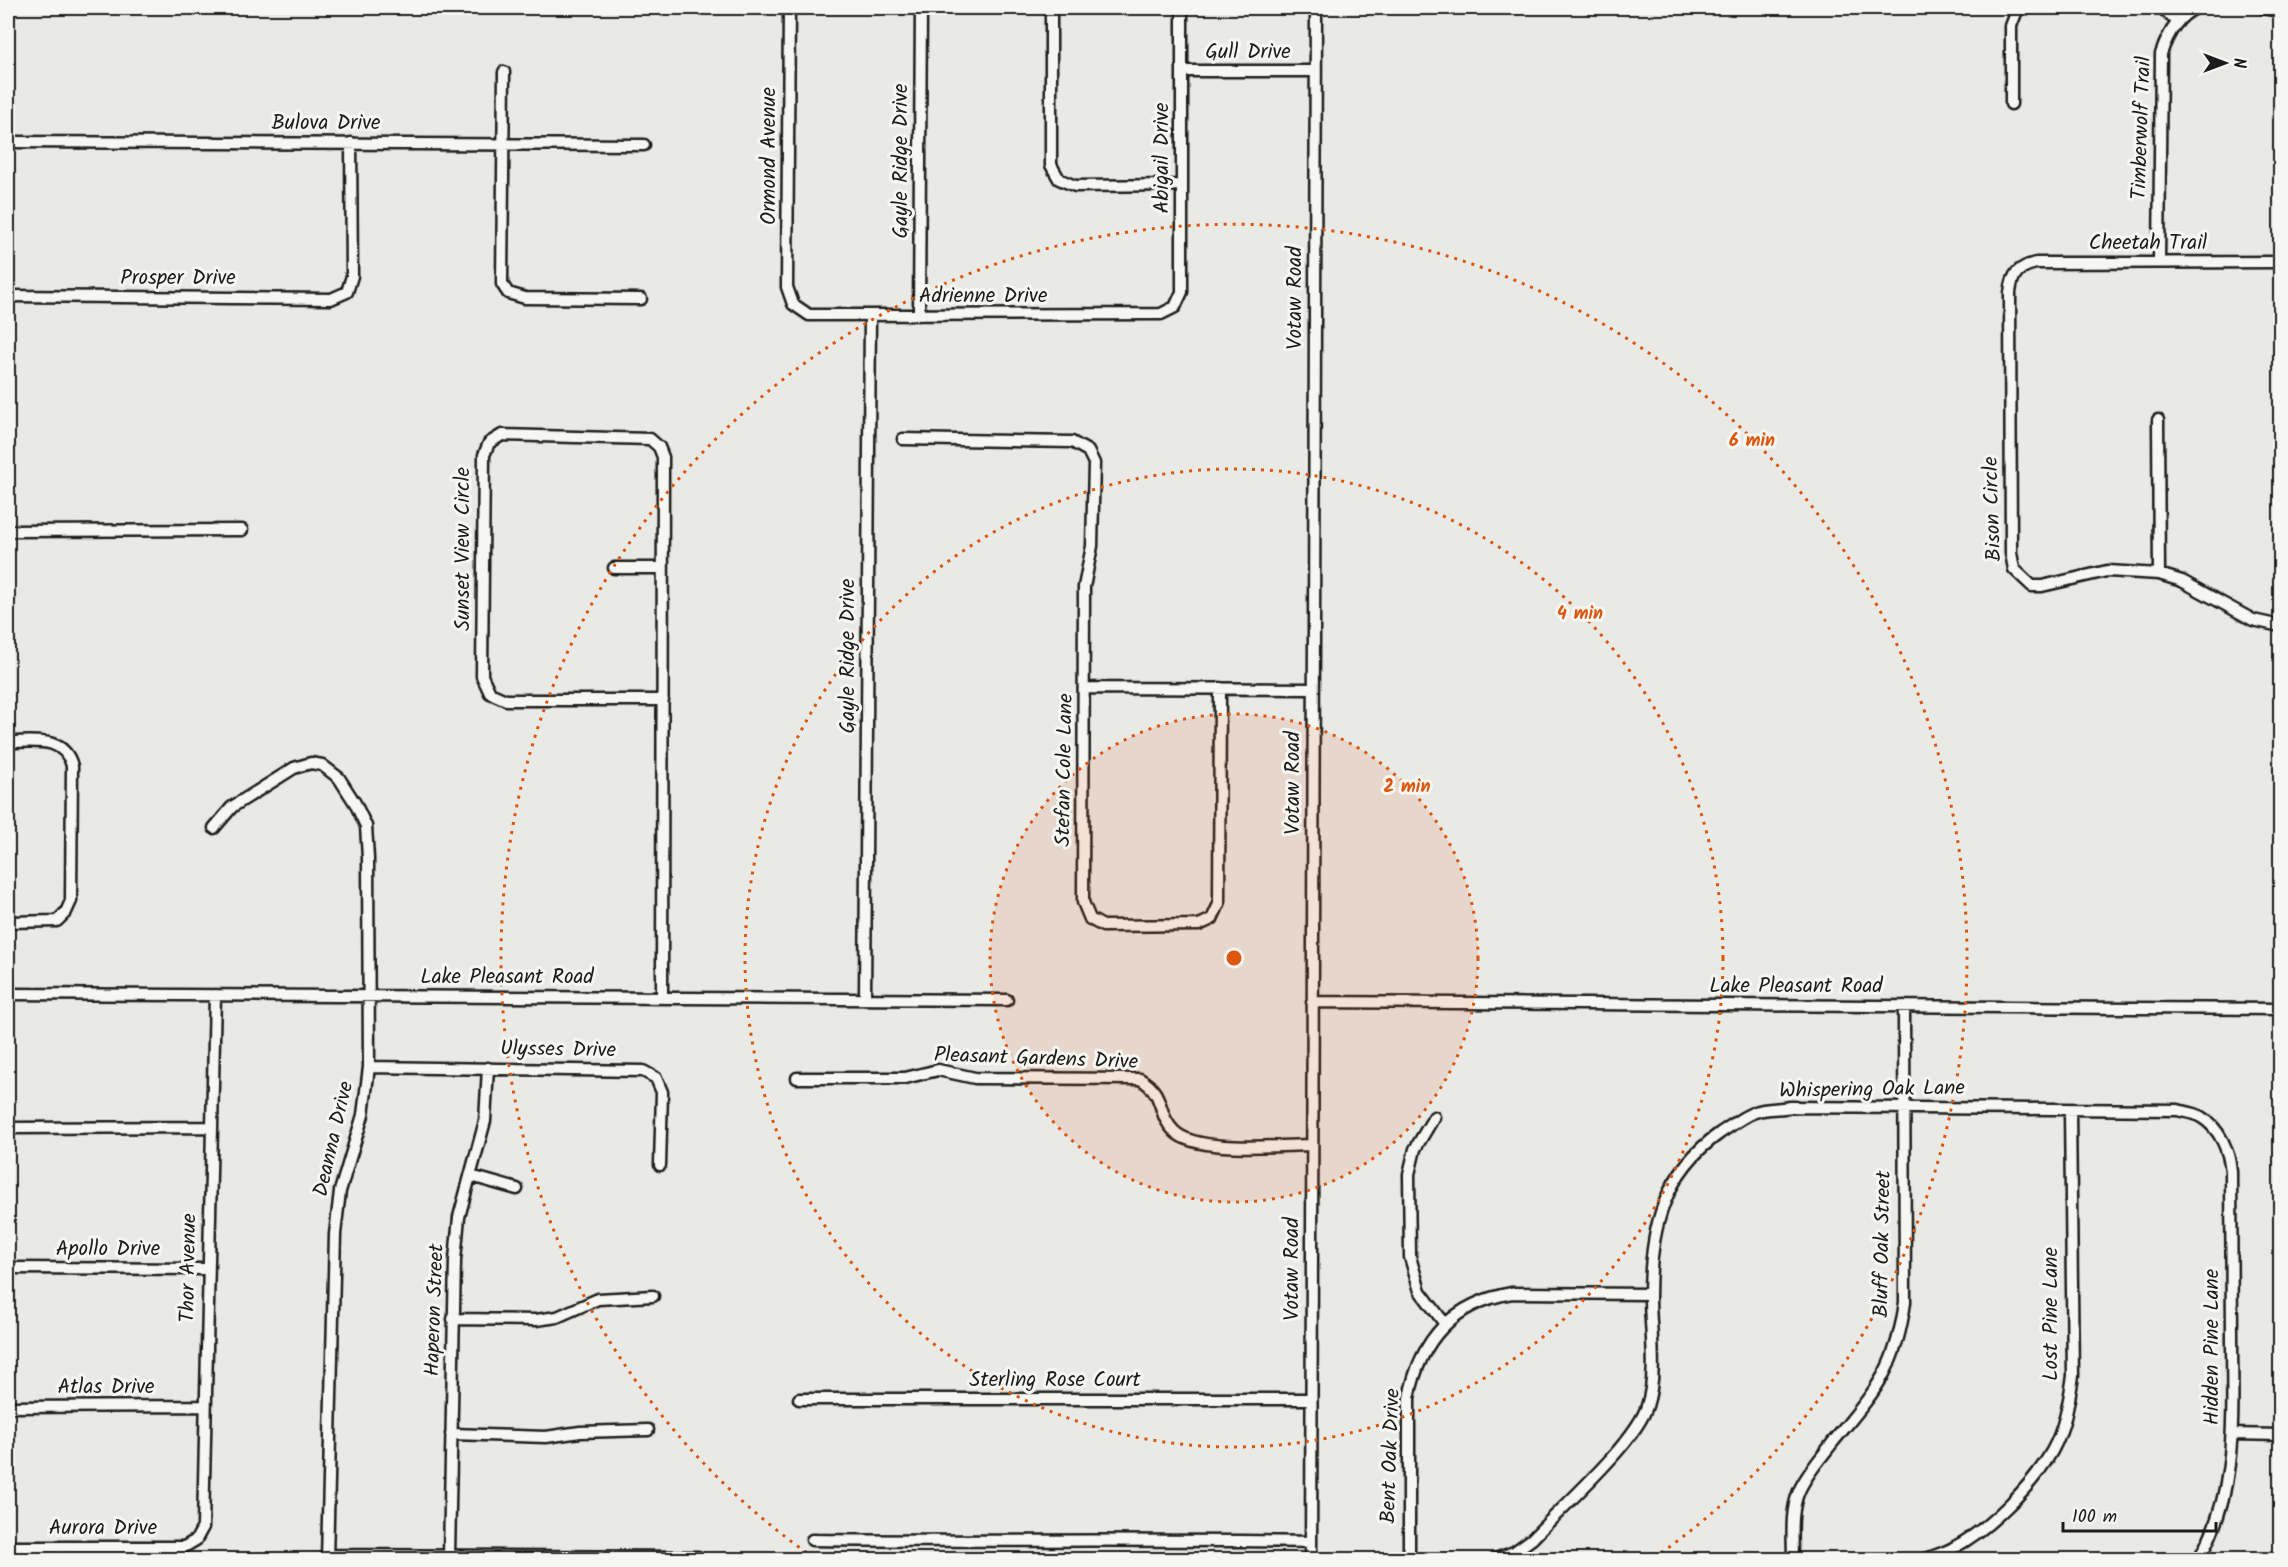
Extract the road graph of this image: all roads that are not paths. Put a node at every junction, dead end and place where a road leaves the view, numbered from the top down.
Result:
1 (789, 8) edge
2 (921, 8) edge
3 (1051, 8) edge
4 (1182, 8) edge
5 (1316, 8) edge
6 (2018, 8) edge
7 (2162, 8) edge
8 (2196, 8) edge
9 (2263, 8) edge
10 (2280, 11) edge
11 (2178, 22) junction
12 (1182, 71) junction
13 (1315, 71) junction
14 (504, 72) dead end
15 (2011, 104) dead end
16 (8, 142) edge
17 (351, 143) junction
18 (503, 145) junction
19 (644, 145) dead end
20 (1182, 185) junction
21 (2159, 262) junction
22 (2280, 262) edge
23 (2018, 270) joint
24 (8, 296) edge
25 (641, 299) dead end
26 (793, 304) joint
27 (1175, 307) joint
28 (870, 315) junction
29 (919, 315) junction
30 (2158, 420) dead end
31 (903, 439) dead end
32 (242, 530) dead end
33 (8, 531) edge
34 (614, 568) dead end
35 (663, 568) junction
36 (2159, 574) junction
37 (2280, 626) edge
38 (1086, 688) junction
39 (1220, 688) junction
40 (1313, 689) junction
41 (663, 700) junction
42 (8, 742) edge
43 (214, 828) dead end
44 (8, 922) edge
45 (8, 994) edge
46 (215, 995) junction
47 (367, 996) junction
48 (662, 997) junction
49 (865, 998) junction
50 (1007, 1000) dead end
51 (1312, 1002) junction
52 (1904, 1006) junction
53 (2280, 1009) edge
54 (369, 1067) junction
55 (488, 1068) junction
56 (797, 1077) dead end
57 (1905, 1107) junction
58 (2070, 1110) junction
59 (1434, 1117) dead end
60 (211, 1127) junction
61 (8, 1128) edge
62 (2216, 1132) joint
63 (1312, 1145) junction
64 (660, 1165) dead end
65 (471, 1176) junction
66 (517, 1189) dead end
67 (8, 1268) edge
68 (208, 1269) junction
69 (1650, 1294) junction
70 (653, 1296) dead end
71 (453, 1319) junction
72 (1445, 1324) junction
73 (799, 1399) dead end
74 (1311, 1399) junction
75 (205, 1406) junction
76 (8, 1407) edge
77 (648, 1430) dead end
78 (451, 1434) junction
79 (2232, 1434) junction
80 (2280, 1435) edge
81 (196, 1540) joint
82 (812, 1540) dead end
83 (1311, 1542) junction
84 (8, 1547) edge
85 (62, 1547) junction
86 (449, 1556) junction
87 (327, 1557) edge
88 (698, 1557) dead end
89 (587, 1558) edge
90 (61, 1560) edge
91 (1311, 1560) edge
92 (1409, 1560) edge
93 (1493, 1560) edge
94 (1793, 1560) edge
95 (1923, 1560) edge
96 (2198, 1560) edge

1 - 26 street, Ormond Avenue
2 - 29 street, Gayle Ridge Drive
3 - 20 street
4 - 12 street, Abigail Drive
5 - 13 street, Votaw Road
6 - 15 street
7 - 11 street
8 - 11 street, Timberwolf Trail
9 - 10 street
11 - 21 street, Timberwolf Trail
12 - 13 street, Gull Drive
12 - 20 street, Abigail Drive
13 - 40 street, Votaw Road
14 - 18 street
16 - 17 street, Bulova Drive
17 - 18 street, Bulova Drive
17 - 24 street, Prosper Drive
18 - 19 street, Bulova Drive
18 - 25 street
20 - 27 street, Abigail Drive
21 - 22 street, Cheetah Trail
21 - 23 street, Cheetah Trail
23 - 36 street, Bison Circle
26 - 28 street, Adrienne Drive
27 - 29 street, Adrienne Drive
28 - 29 street, Adrienne Drive
28 - 49 street, Gayle Ridge Drive
30 - 36 street
31 - 38 street, Stefan Cole Lane
32 - 33 street
34 - 35 street
35 - 41 street, Sunset View Circle
35 - 41 street, Sunset View Circle
36 - 37 street, Bison Circle
38 - 39 street
38 - 39 street, Stefan Cole Lane
39 - 40 street
40 - 51 street, Votaw Road
41 - 48 street, Sunset View Circle
42 - 44 street
43 - 47 street, Deanna Drive
45 - 46 street, Lake Pleasant Road
46 - 47 street, Lake Pleasant Road
46 - 60 street, Thor Avenue
47 - 48 street, Lake Pleasant Road
47 - 54 street, Deanna Drive
48 - 49 street, Lake Pleasant Road
49 - 50 street, Lake Pleasant Road
51 - 52 street, Lake Pleasant Road
51 - 63 street, Votaw Road
52 - 53 street, Lake Pleasant Road
52 - 57 street, Bluff Oak Street
54 - 55 street, Ulysses Drive
54 - 87 street, Deanna Drive
55 - 64 street, Ulysses Drive
55 - 65 street, Haperon Street
56 - 63 street, Pleasant Gardens Drive
57 - 58 street, Whispering Oak Lane
57 - 69 street, Whispering Oak Lane
57 - 94 street, Bluff Oak Street
58 - 62 street, Whispering Oak Lane
58 - 95 street, Lost Pine Lane
59 - 72 street
60 - 61 street
60 - 68 street, Thor Avenue
62 - 79 street, Hidden Pine Lane
63 - 74 street, Votaw Road
65 - 66 street
65 - 71 street, Haperon Street
67 - 68 street, Apollo Drive
68 - 75 street, Thor Avenue
69 - 72 street, Bent Oak Drive
69 - 93 street, Whispering Oak Lane
70 - 71 street
71 - 78 street, Haperon Street
72 - 92 street, Bent Oak Drive
73 - 74 street, Sterling Rose Court
74 - 83 street, Votaw Road
75 - 76 street, Atlas Drive
75 - 81 street, Thor Avenue
77 - 78 street
78 - 86 street, Haperon Street
79 - 80 street
79 - 96 street, Hidden Pine Lane
81 - 85 street, Aurora Drive
82 - 83 street
83 - 91 street, Votaw Road
84 - 85 street, Aurora Drive
85 - 90 street
86 - 87 street
86 - 89 street
88 - 89 street

